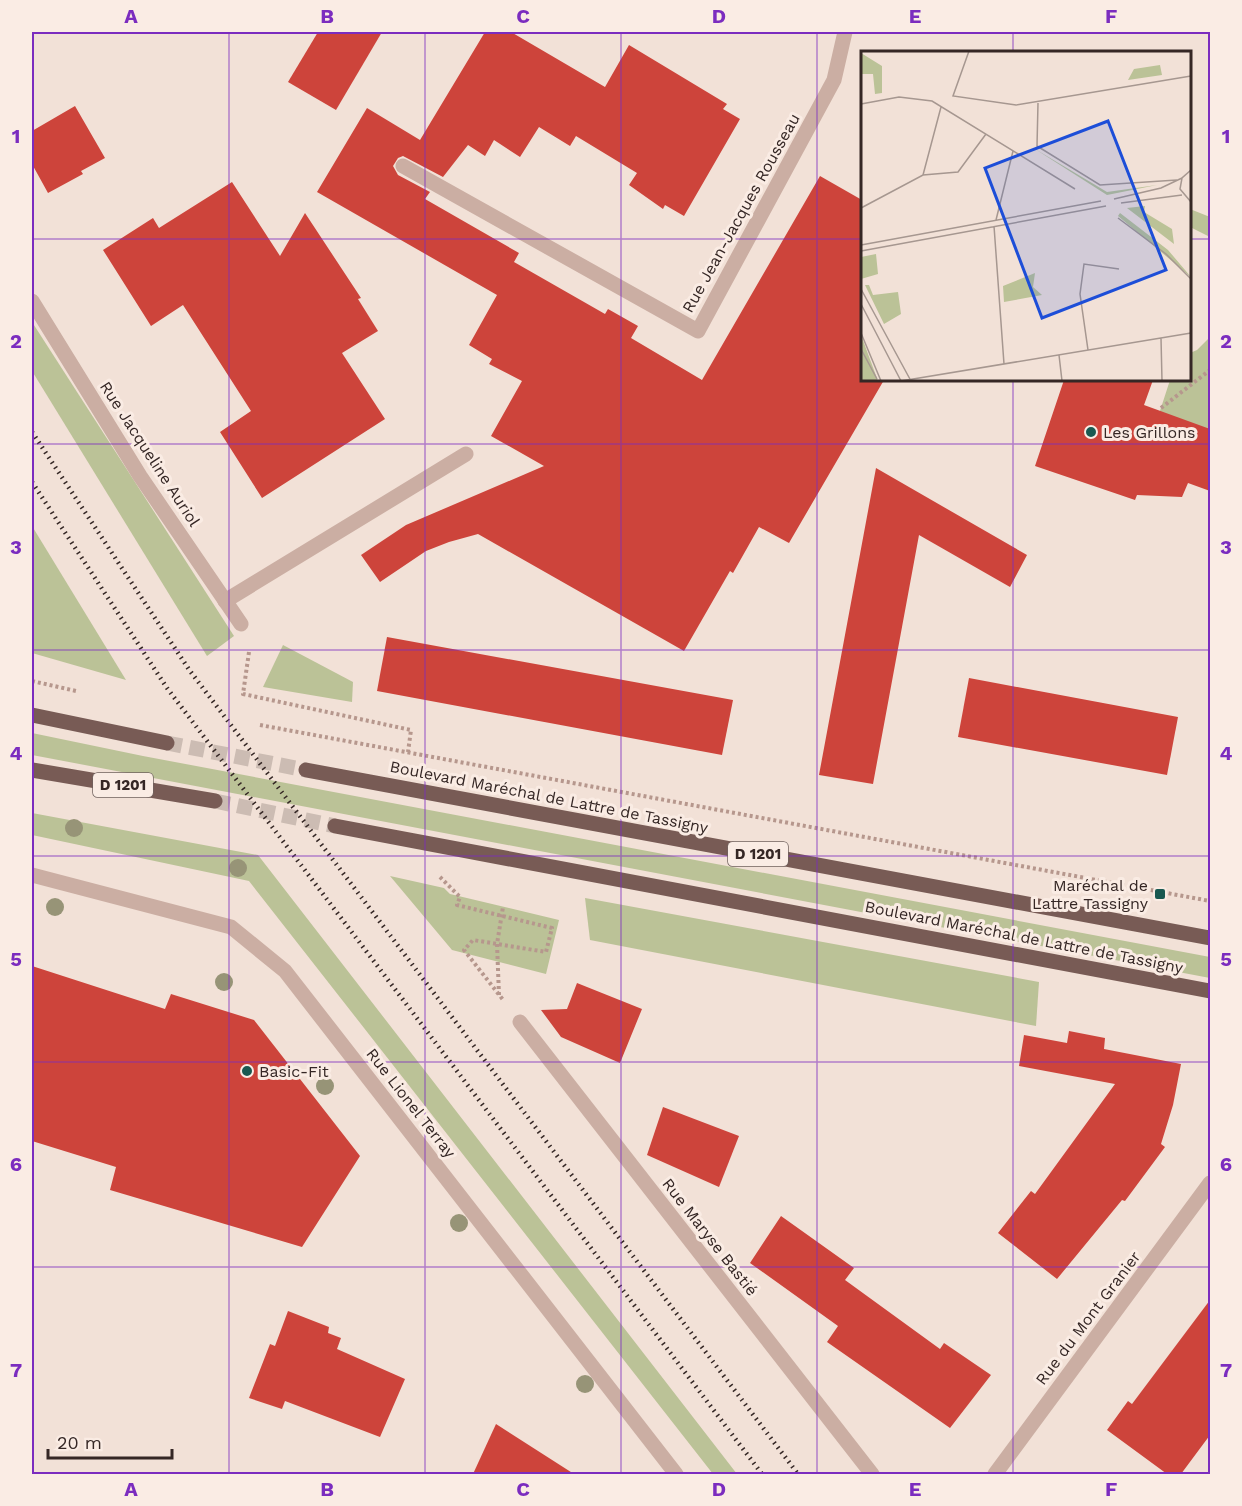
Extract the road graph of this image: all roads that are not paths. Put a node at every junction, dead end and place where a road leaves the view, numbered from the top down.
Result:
1 (845, 32) edge
2 (403, 166) dead end
3 (32, 300) edge
4 (466, 454) dead end
5 (225, 601) junction
6 (241, 624) road end
7 (32, 716) edge
8 (167, 743) tunnel mouth
9 (32, 770) edge
10 (306, 770) tunnel mouth
11 (215, 801) tunnel mouth
12 (335, 826) tunnel mouth
13 (32, 875) edge
14 (1210, 939) edge
15 (1210, 991) edge
16 (520, 1022) road end
17 (1210, 1183) edge
18 (676, 1474) edge
19 (872, 1474) edge
20 (995, 1474) edge

1 - 2 street, Rue Jean-Jacques Rousseau
3 - 5 street, Rue Jacqueline Auriol
4 - 5 street
5 - 6 street, Rue Jacqueline Auriol
7 - 8 main road
9 - 11 main road, D 1201
10 - 14 main road, Boulevard Maréchal de Lattre de Tassigny / D 1201
12 - 15 main road, Boulevard Maréchal de Lattre de Tassigny
13 - 18 street, Rue Lionel Terray
16 - 19 street, Rue Maryse Bastié
17 - 20 street, Rue du Mont Granier

